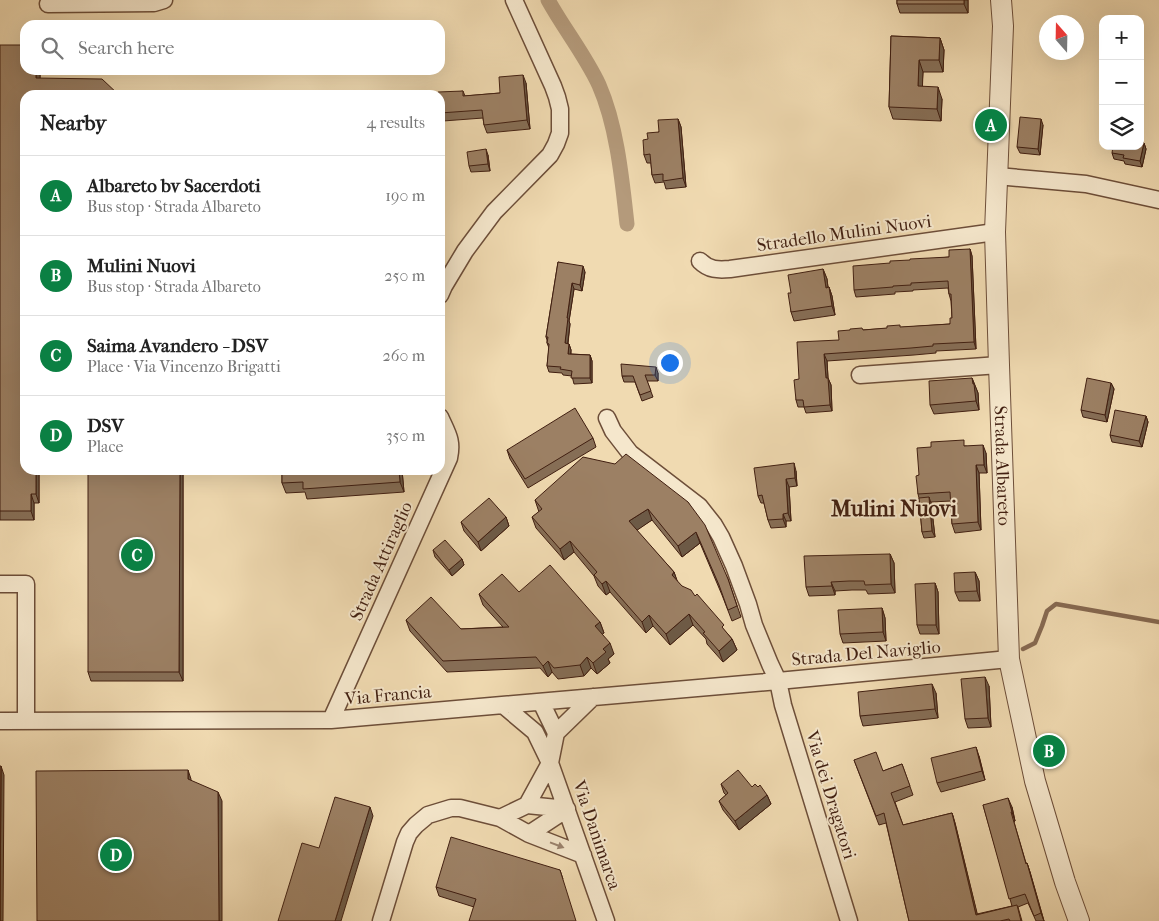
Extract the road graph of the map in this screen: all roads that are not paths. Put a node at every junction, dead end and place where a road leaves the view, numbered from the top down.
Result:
1 (164, 0) edge
2 (514, 0) edge
3 (1002, 0) edge
4 (48, 4) dead end
5 (997, 176) junction
6 (1159, 200) edge
7 (995, 232) junction
8 (700, 261) dead end
9 (445, 284) edge
10 (999, 364) junction
11 (860, 375) dead end
12 (607, 418) dead end
13 (445, 428) edge
14 (445, 467) edge
15 (441, 475) edge
16 (0, 584) edge
17 (1009, 659) junction
18 (778, 681) junction
19 (593, 697) junction
20 (541, 702) junction
21 (503, 705) junction
22 (331, 720) junction
23 (0, 721) edge
24 (26, 721) junction
25 (536, 732) junction
26 (556, 733) junction
27 (550, 763) junction
28 (527, 805) junction
29 (567, 809) junction
30 (500, 818) junction
31 (529, 834) junction
32 (583, 855) junction
33 (381, 921) edge
34 (606, 921) edge
35 (849, 921) edge
36 (1079, 921) edge

1 - 4 street
2 - 9 street
3 - 5 street, Strada Albareto
5 - 6 street
5 - 7 street, Strada Albareto
7 - 8 street, Stradello Mulini Nuovi
7 - 10 street, Strada Albareto
10 - 11 street
10 - 17 street, Strada Albareto
12 - 18 street, Strada Del Naviglio
13 - 14 street, Strada Attiraglio
15 - 22 street, Strada Attiraglio
16 - 24 street
17 - 18 street, Strada Del Naviglio
17 - 36 street, Strada Albareto
18 - 19 street, Via Francia
18 - 35 street, Via dei Dragatori
19 - 20 street, Via Francia
19 - 26 street
20 - 21 street, Via Francia
20 - 25 street
20 - 26 street
21 - 22 street, Via Francia
21 - 25 street, Via Danimarca
22 - 24 street, Via Francia
23 - 24 street, Via Francia
25 - 27 street, Via Danimarca
26 - 27 street
27 - 28 street
27 - 29 street, Via Danimarca
28 - 29 street
28 - 30 street
29 - 31 street
29 - 32 street, Via Danimarca
30 - 31 street
30 - 33 street
31 -> 32 street
32 - 34 street, Via Danimarca

